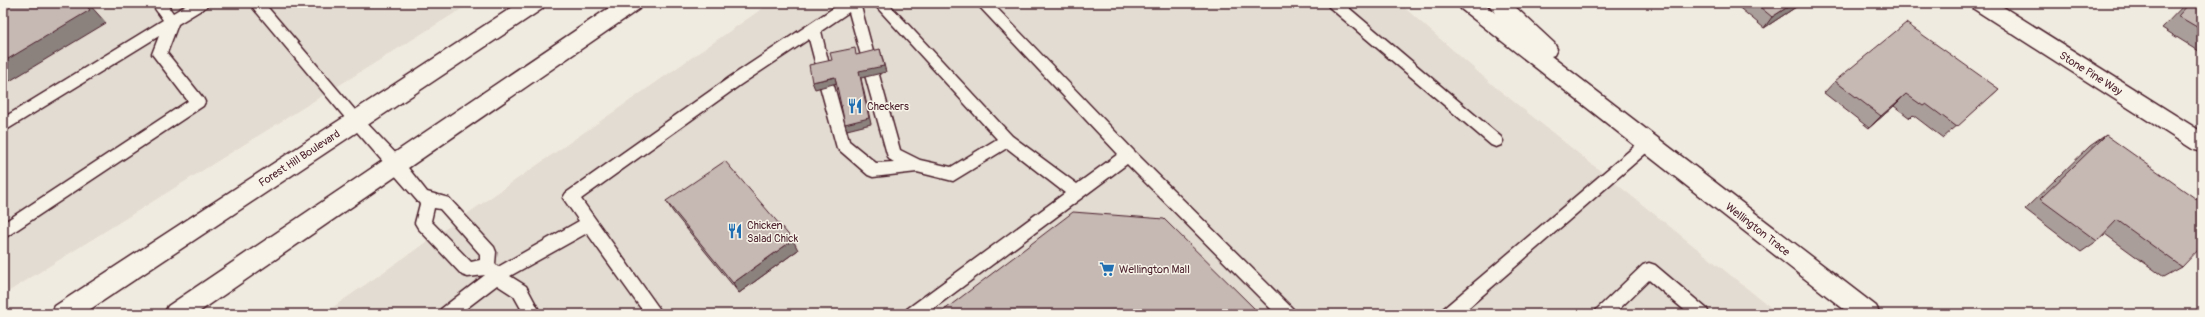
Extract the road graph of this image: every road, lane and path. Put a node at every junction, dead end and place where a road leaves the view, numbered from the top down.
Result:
1 (158, 3) edge
2 (201, 3) edge
3 (256, 3) edge
4 (535, 3) edge
5 (632, 3) edge
6 (853, 3) edge
7 (880, 3) edge
8 (983, 3) edge
9 (1334, 3) edge
10 (1468, 3) edge
11 (1498, 3) edge
12 (1981, 3) edge
13 (172, 22) junction
14 (814, 29) junction
15 (868, 59) edge
16 (823, 69) edge
17 (872, 75) edge
18 (827, 86) edge
19 (356, 121) junction
20 (3, 126) edge
21 (1007, 140) junction
22 (1496, 141) dead end
23 (2202, 143) edge
24 (1647, 144) junction
25 (1128, 155) junction
26 (396, 164) junction
27 (917, 166) junction
28 (1077, 193) junction
29 (428, 202) junction
30 (590, 223) junction
31 (3, 232) edge
32 (492, 271) junction
33 (63, 314) edge
34 (176, 314) edge
35 (447, 314) edge
36 (533, 314) edge
37 (656, 314) edge
38 (913, 314) edge
39 (1287, 314) edge
40 (1449, 314) edge
41 (1603, 314) edge
42 (1701, 314) edge
43 (1868, 314) edge

1 - 13 lane
2 - 13 lane
3 - 19 lane
4 - 19 main road, Forest Hill Boulevard
5 - 26 main road
6 - 14 lane
6 - 15 lane
7 - 21 lane
8 - 25 lane
9 - 22 lane
10 - 24 main road, Wellington Trace
11 - 24 main road, Wellington Trace
12 - 23 main road, Stone Pine Way
13 - 20 lane
13 - 31 lane
14 - 16 lane
14 - 30 lane
17 - 27 lane
18 - 27 lane
19 - 26 lane
19 - 33 main road, Forest Hill Boulevard
21 - 27 lane
21 - 28 lane
24 - 40 lane
24 - 43 main road, Wellington Trace
25 - 28 lane
25 - 39 lane
26 - 29 lane
26 - 34 main road
28 - 38 lane
29 - 32 lane
29 - 32 lane
30 - 32 lane
30 - 37 lane
32 - 35 lane
32 - 36 lane
41 - 42 lane

